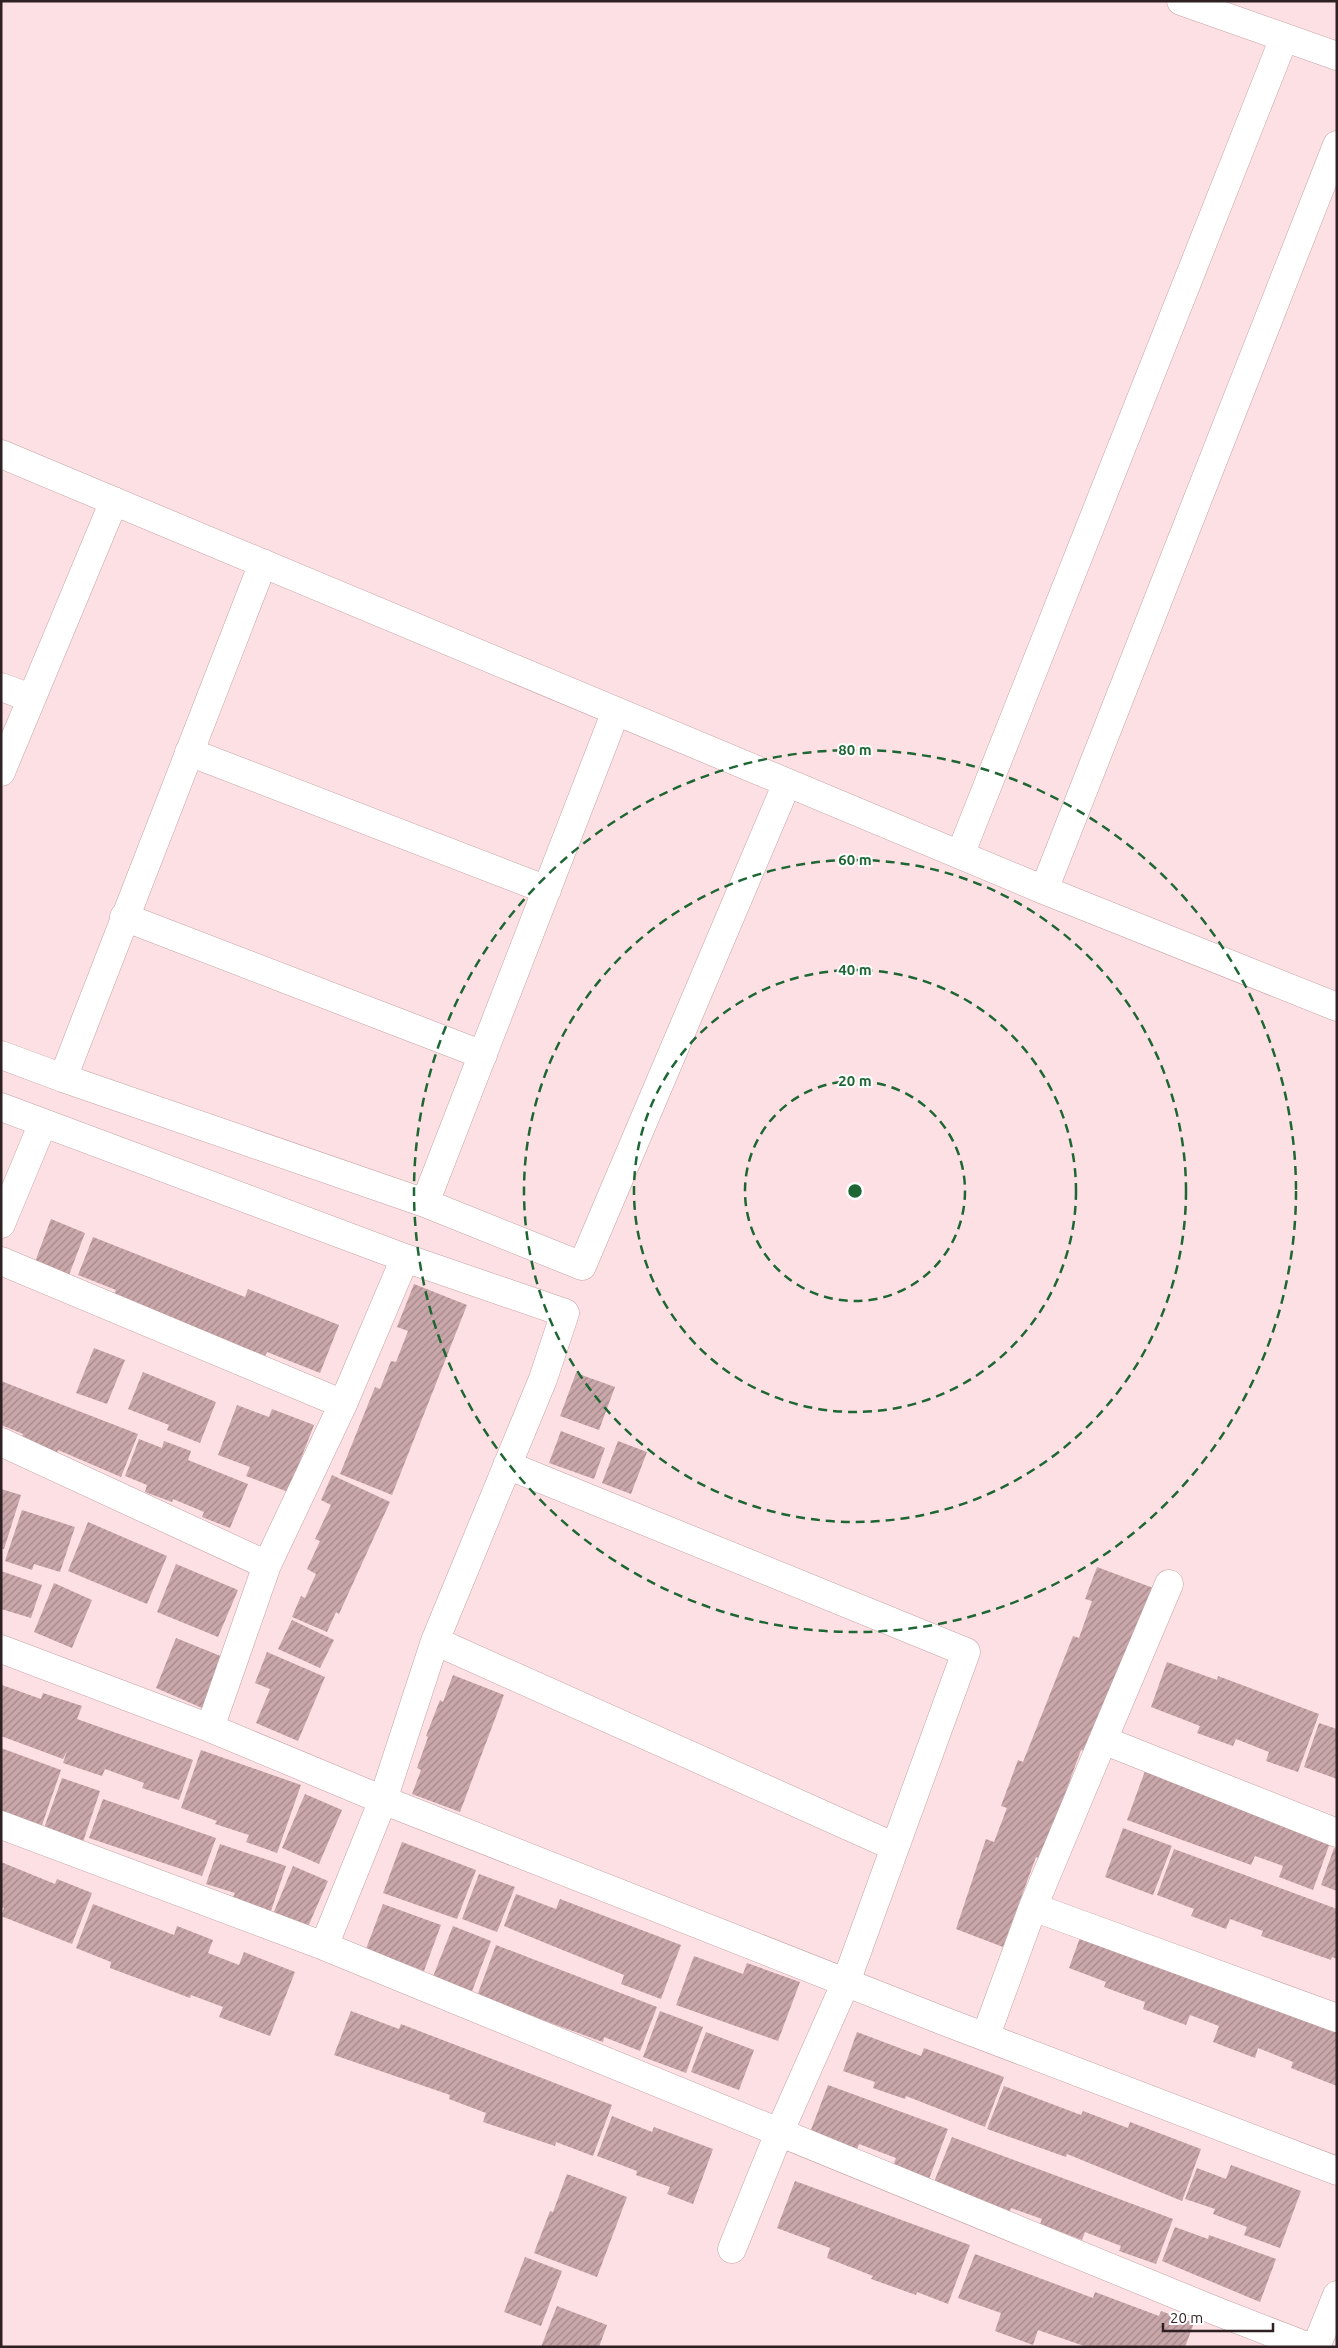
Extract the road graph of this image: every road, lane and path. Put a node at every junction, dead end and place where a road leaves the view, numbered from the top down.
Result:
1 (1181, 1) edge
2 (1284, 38) junction
3 (1337, 56) edge
4 (1337, 145) edge
5 (1, 454) edge
6 (114, 501) junction
7 (263, 563) junction
8 (1, 687) edge
9 (31, 698) junction
10 (616, 711) junction
11 (189, 752) junction
12 (1, 772) edge
13 (787, 783) junction
14 (960, 855) junction
15 (547, 890) junction
16 (1044, 890) junction
17 (124, 917) junction
18 (1337, 1007) edge
19 (1, 1054) edge
20 (483, 1055) junction
21 (63, 1078) junction
22 (1, 1107) edge
23 (43, 1122) junction
24 (425, 1203) junction
25 (1, 1224) edge
26 (405, 1258) junction
27 (1, 1261) edge
28 (343, 1404) junction
29 (1, 1442) edge
30 (507, 1465) junction
31 (267, 1564) junction
32 (1169, 1584) dead end
33 (435, 1641) junction
34 (1, 1649) edge
35 (210, 1728) junction
36 (1103, 1740) junction
37 (383, 1800) junction
38 (1, 1825) edge
39 (1337, 1833) edge
40 (895, 1847) junction
41 (1033, 1907) junction
42 (324, 1946) junction
43 (846, 1982) junction
44 (1337, 2018) edge
45 (986, 2035) junction
46 (779, 2133) junction
47 (1337, 2171) edge
48 (732, 2249) dead end
49 (1337, 2295) edge
50 (1309, 2347) edge
51 (1316, 2347) edge

1 - 2 street
2 - 3 street
2 - 14 street
4 - 16 street
5 - 6 street
6 - 7 street
6 - 9 street
7 - 10 street
7 - 11 street
8 - 9 street
9 - 12 street
10 - 13 street
10 - 15 street
11 - 15 street
11 - 17 street
13 - 14 street
13 - 24 street
14 - 16 street
15 - 20 street
16 - 18 street
17 - 20 street
17 - 21 street
19 - 21 street
20 - 24 street
21 - 24 street
22 - 23 street
23 - 25 street
23 - 26 street
26 - 28 street
26 - 30 street
27 - 28 street
28 - 31 street
29 - 31 street
30 - 33 street
30 - 40 street
31 - 35 street
32 - 36 street
33 - 37 street
33 - 40 street
34 - 35 street
35 - 37 street
36 - 39 street
36 - 41 street
37 - 42 street
37 - 43 street
38 - 42 street
40 - 43 street
41 - 44 street
41 - 45 street
42 - 46 street
43 - 45 street
43 - 46 street
45 - 47 street
46 - 48 street
46 - 50 street
49 - 51 street

